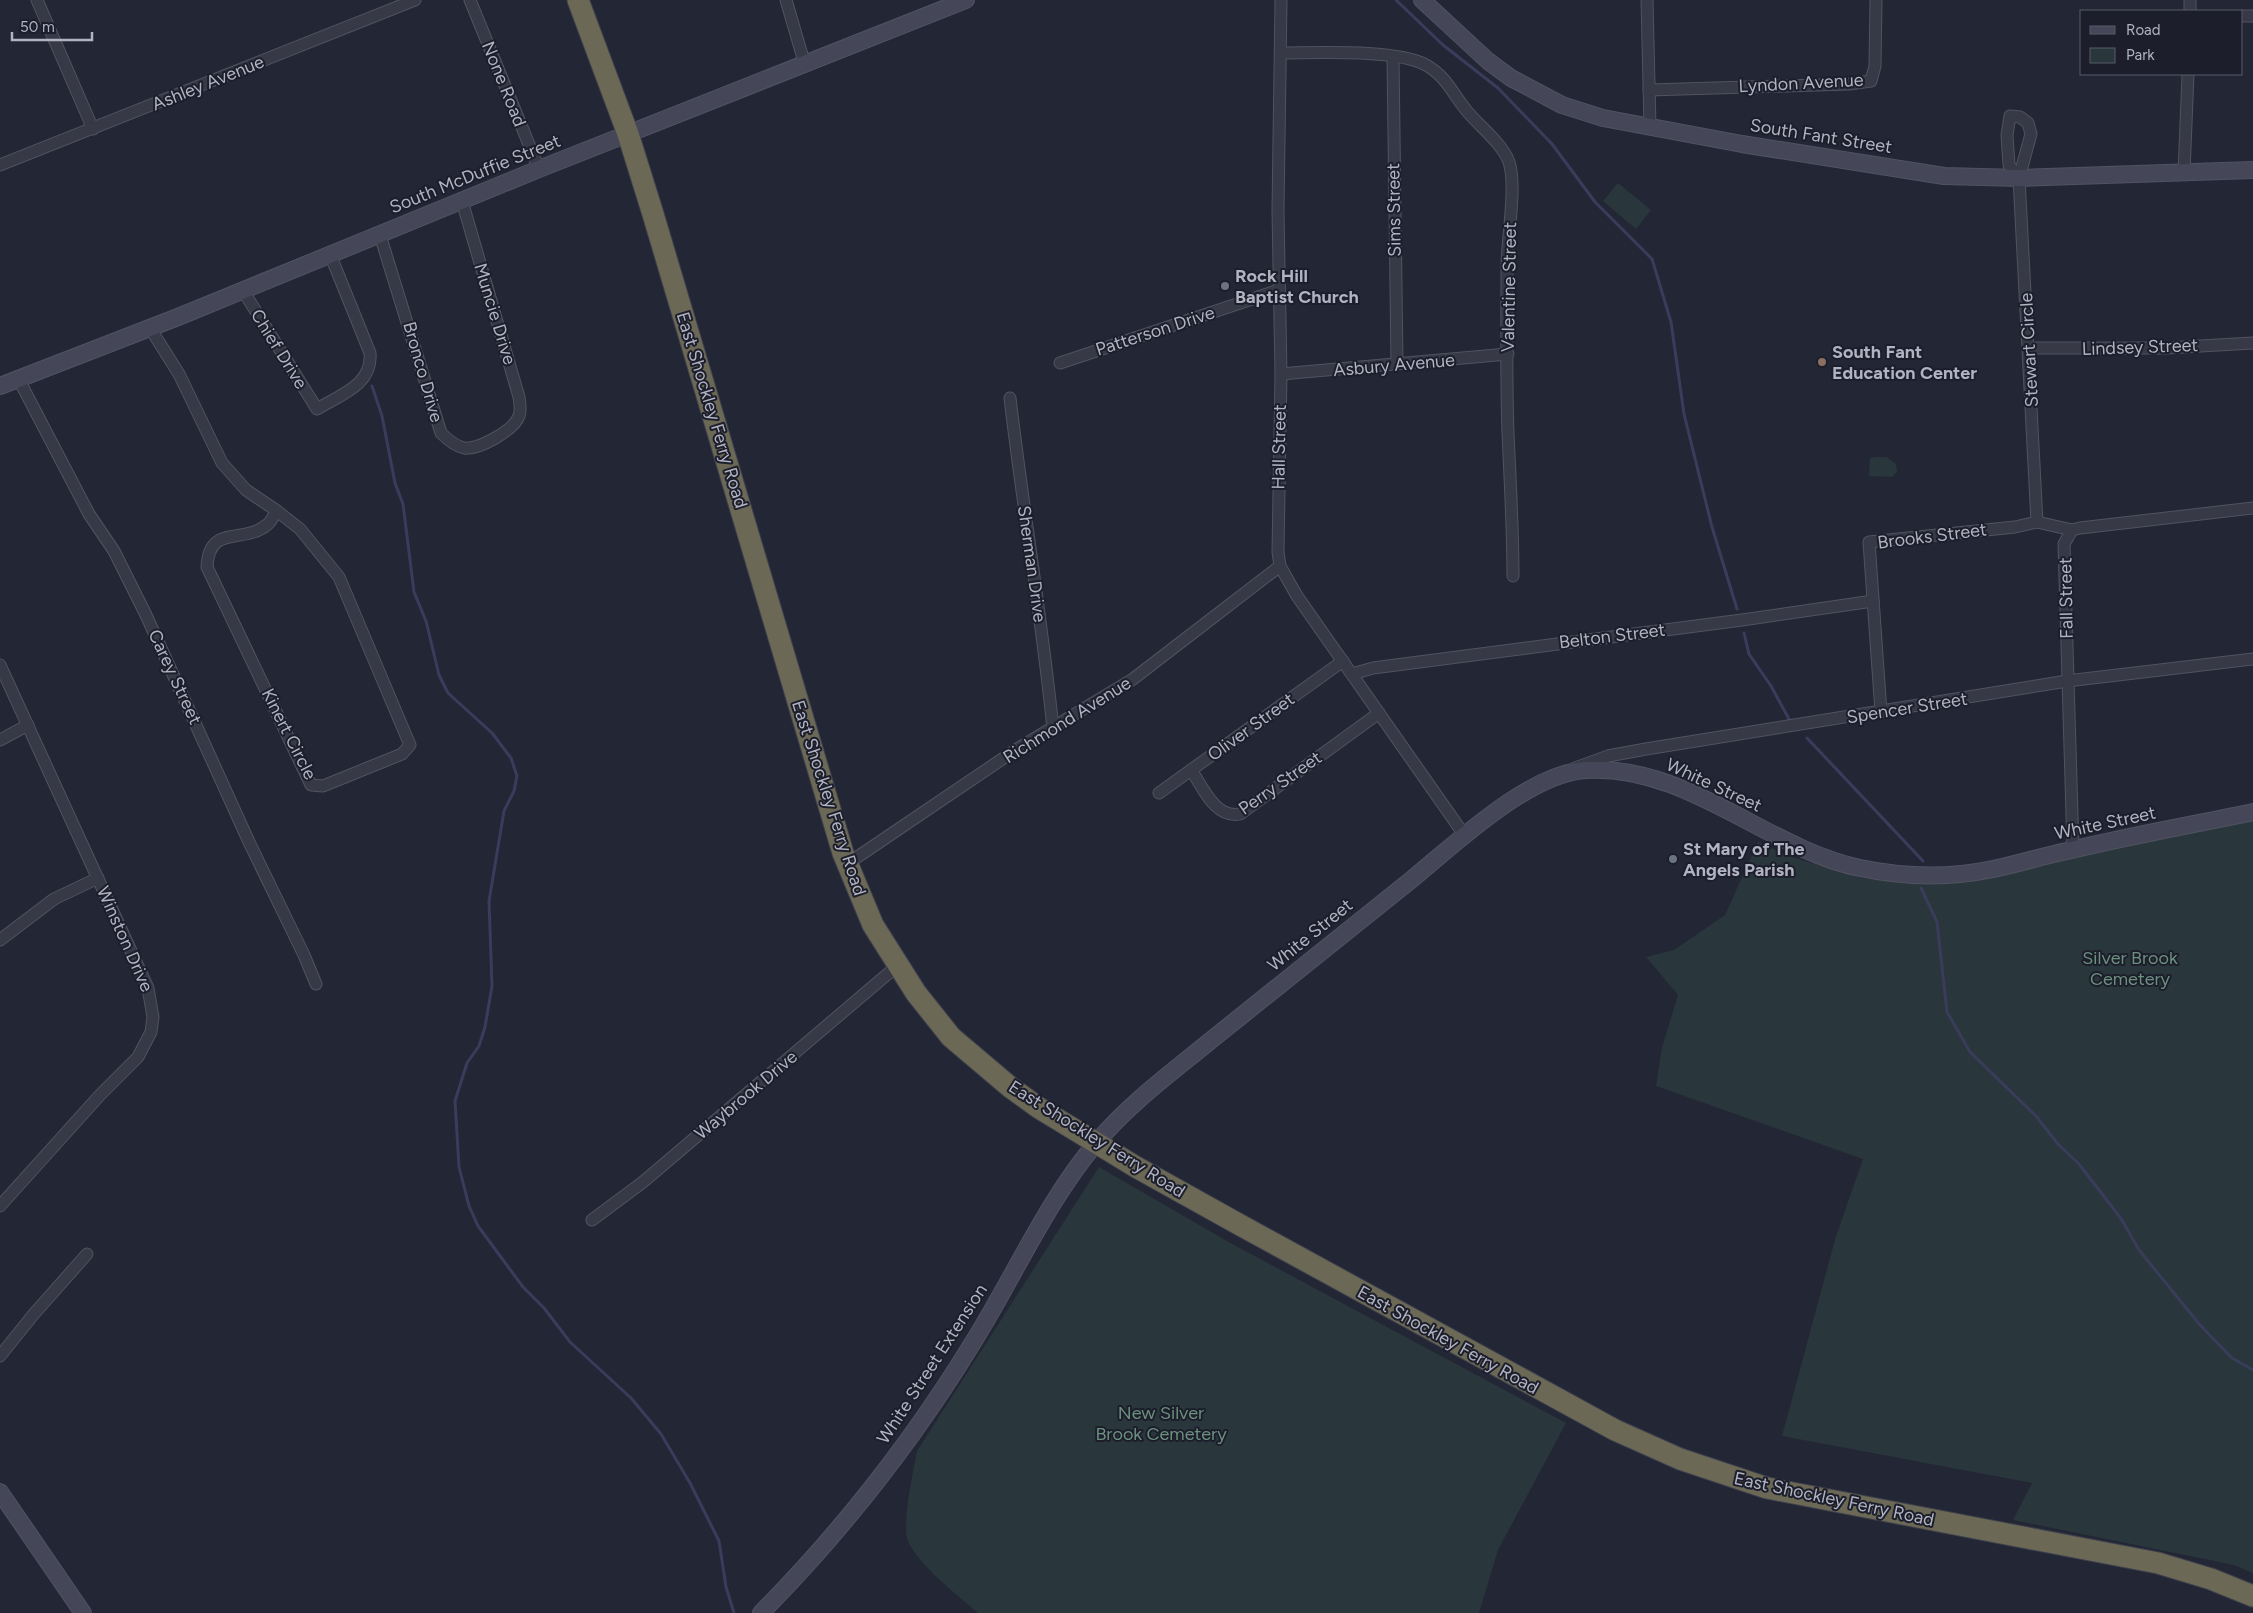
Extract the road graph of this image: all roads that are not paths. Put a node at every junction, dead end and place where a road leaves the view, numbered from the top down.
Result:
1 (37, 0) edge
2 (415, 0) edge
3 (470, 0) edge
4 (578, 0) edge
5 (786, 0) edge
6 (966, 0) edge
7 (1281, 0) edge
8 (1422, 0) edge
9 (1647, 0) edge
10 (1876, 0) edge
11 (1281, 53) junction
12 (1393, 58) junction
13 (805, 65) junction
14 (2188, 75) edge
15 (1650, 90) junction
16 (1650, 126) junction
17 (93, 129) junction
18 (628, 134) junction
19 (0, 165) edge
20 (539, 169) junction
21 (2253, 170) edge
22 (2184, 174) junction
23 (2019, 178) junction
24 (462, 201) junction
25 (380, 235) junction
26 (330, 254) junction
27 (242, 289) junction
28 (1279, 290) junction
29 (150, 328) junction
30 (2253, 343) edge
31 (2028, 348) junction
32 (1508, 354) junction
33 (1397, 363) junction
34 (1060, 364) dead end
35 (1281, 374) junction
36 (18, 378) junction
37 (0, 386) edge
38 (1010, 398) dead end
39 (512, 426) joint
40 (2253, 508) edge
41 (277, 511) junction
42 (2037, 522) junction
43 (2072, 530) junction
44 (1280, 566) junction
45 (1513, 576) dead end
46 (1873, 601) junction
47 (2253, 659) edge
48 (1343, 660) junction
49 (0, 665) edge
50 (1352, 674) junction
51 (2067, 681) junction
52 (1881, 712) junction
53 (1379, 713) junction
54 (28, 725) junction
55 (1052, 729) junction
56 (0, 740) edge
57 (1191, 770) junction
58 (1564, 773) junction
59 (1159, 793) dead end
60 (2253, 812) edge
61 (1465, 836) junction
62 (2073, 849) junction
63 (847, 864) junction
64 (98, 878) junction
65 (0, 940) edge
66 (897, 966) junction
67 (316, 984) dead end
68 (1096, 1143) junction
69 (0, 1206) edge
70 (592, 1220) dead end
71 (87, 1254) dead end
72 (0, 1356) edge
73 (0, 1492) edge
74 (2253, 1596) edge
75 (82, 1613) edge
76 (761, 1613) edge

1 - 17 street
2 - 17 street, Ashley Avenue
3 - 20 street, None Road
4 - 18 highway, East Shockley Ferry Road
5 - 13 street
6 - 13 street, South McDuffie Street
7 - 11 street, Hall Street
8 - 16 street, South Fant Street
9 - 15 street
10 - 15 street, Lyndon Avenue
11 - 12 street, Valentine Street
11 - 28 street, Hall Street
12 - 32 street, Valentine Street
12 - 33 street, Sims Street
13 - 18 street, South McDuffie Street
14 - 22 street
15 - 16 street
16 - 23 street, South Fant Street
17 - 19 street, Ashley Avenue
18 - 20 street, South McDuffie Street
18 - 63 highway, East Shockley Ferry Road
20 - 24 street, South McDuffie Street
21 - 22 street, South Fant Street
22 - 23 street, South Fant Street
23 - 23 street, Stewart Circle
23 - 31 street, Stewart Circle
24 - 25 street, South McDuffie Street
24 - 39 street, Muncie Drive
25 - 26 street, South McDuffie Street
25 - 39 street, Bronco Drive
26 - 27 street, South McDuffie Street
26 - 27 street, Chief Drive
27 - 29 street, South McDuffie Street
28 - 34 street, Patterson Drive
28 - 35 street, Hall Street
29 - 36 street, South McDuffie Street
29 - 41 street, Kinert Circle
30 - 31 street, Lindsey Street
31 - 42 street, Stewart Circle
32 - 33 street, Asbury Avenue
32 - 45 street, Valentine Street
33 - 35 street, Asbury Avenue
35 - 44 street, Hall Street
36 - 37 street, South McDuffie Street
36 - 67 street, Carey Street
38 - 55 street, Sherman Drive
40 - 43 street
41 - 41 street, Kinert Circle
42 - 43 street, Brooks Street
42 - 46 street, Brooks Street
43 - 51 street, Fall Street
44 - 48 street, Hall Street
44 - 55 street, Richmond Avenue
46 - 50 street, Belton Street
46 - 52 street, Brooks Street
47 - 51 street, Spencer Street
48 - 50 street, Hall Street
48 - 57 street, Oliver Street
49 - 54 street, Winston Drive
50 - 53 street, Hall Street
51 - 52 street, Spencer Street
51 - 62 street, Fall Street
52 - 58 street, Spencer Street
53 - 57 street, Perry Street
53 - 61 street, Hall Street
54 - 56 street
54 - 64 street, Winston Drive
55 - 63 street, Richmond Avenue
57 - 59 street, Oliver Street
58 - 61 street, White Street
58 - 62 street, White Street
60 - 62 street, White Street
61 - 68 street, White Street
63 - 66 highway, East Shockley Ferry Road
64 - 65 street
64 - 69 street, Winston Drive
66 - 68 highway, East Shockley Ferry Road
66 - 70 street, Waybrook Drive
68 - 74 highway, East Shockley Ferry Road
68 - 76 street, White Street Extension
71 - 72 street
73 - 75 street

